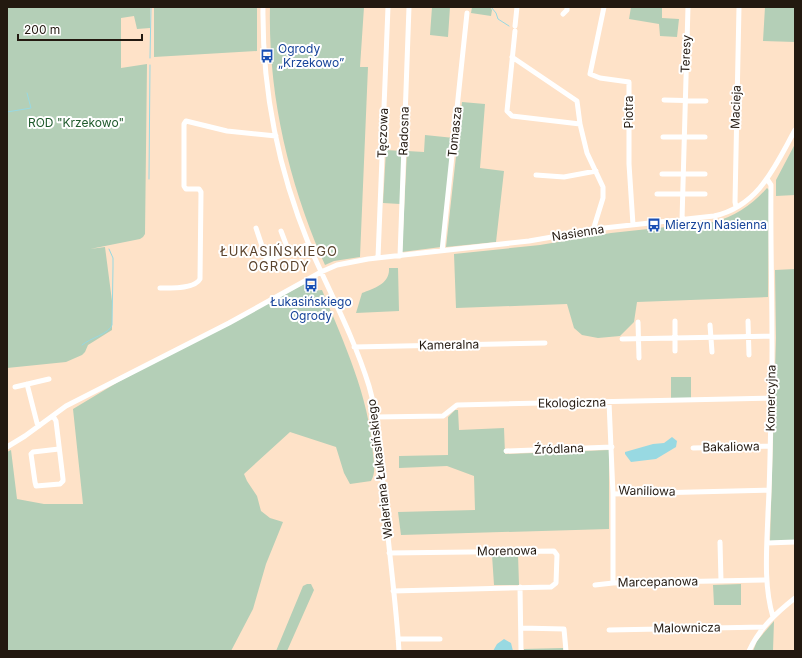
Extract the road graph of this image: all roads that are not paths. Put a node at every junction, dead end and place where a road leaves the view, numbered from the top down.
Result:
1 (263, 7) edge
2 (388, 7) edge
3 (409, 7) edge
4 (517, 7) edge
5 (567, 7) edge
6 (604, 7) edge
7 (688, 7) edge
8 (739, 7) edge
9 (467, 13) dead end
10 (563, 14) dead end
11 (512, 57) junction
12 (664, 100) dead end
13 (685, 100) junction
14 (706, 101) dead end
15 (580, 124) junction
16 (795, 130) edge
17 (276, 136) junction
18 (663, 137) dead end
19 (684, 137) junction
20 (705, 137) dead end
21 (596, 171) junction
22 (662, 174) dead end
23 (683, 174) junction
24 (705, 174) dead end
25 (536, 175) dead end
26 (767, 179) junction
27 (657, 194) dead end
28 (683, 194) junction
29 (705, 194) dead end
30 (736, 207) junction
31 (682, 220) junction
32 (633, 225) junction
33 (256, 228) dead end
34 (595, 230) junction
35 (281, 231) dead end
36 (309, 244) junction
37 (442, 251) junction
38 (288, 252) junction
39 (400, 256) junction
40 (378, 258) junction
41 (268, 261) junction
42 (258, 266) dead end
43 (321, 272) junction
44 (160, 288) dead end
45 (675, 321) dead end
46 (748, 321) dead end
47 (638, 322) dead end
48 (710, 325) dead end
49 (748, 336) junction
50 (772, 336) junction
51 (711, 337) junction
52 (675, 338) junction
53 (622, 339) dead end
54 (638, 339) junction
55 (544, 342) dead end
56 (354, 347) junction
57 (675, 351) dead end
58 (712, 352) dead end
59 (749, 356) dead end
60 (639, 358) dead end
61 (49, 379) dead end
62 (27, 384) junction
63 (15, 387) dead end
64 (771, 398) junction
65 (609, 402) junction
66 (53, 416) junction
67 (376, 417) junction
68 (39, 426) junction
69 (770, 446) junction
70 (7, 447) edge
71 (612, 447) junction
72 (693, 448) dead end
73 (59, 449) junction
74 (506, 451) dead end
75 (769, 490) junction
76 (614, 494) junction
77 (720, 542) dead end
78 (795, 542) edge
79 (767, 544) junction
80 (389, 553) junction
81 (767, 580) junction
82 (721, 581) junction
83 (613, 583) junction
84 (595, 585) dead end
85 (520, 587) junction
86 (393, 591) junction
87 (795, 598) edge
88 (773, 617) junction
89 (764, 627) junction
90 (521, 628) junction
91 (609, 630) dead end
92 (440, 638) dead end
93 (398, 639) junction
94 (399, 651) edge
95 (521, 651) edge
96 (566, 651) edge
97 (749, 651) edge

1 - 17 street, Waleriana Łukasińskiego
2 - 40 street, Tęczowa
3 - 39 street, Radosna
4 - 11 street
5 - 10 street
6 - 32 street, Piotra
7 - 13 street, Teresy
8 - 30 street, Macieja
9 - 37 street, Tomasza
11 - 15 street
11 - 15 street
12 - 13 street
13 - 14 street
13 - 19 street, Teresy
15 - 21 street
16 - 26 street, Nasienna
17 - 36 street, Waleriana Łukasińskiego
17 - 44 street
18 - 19 street
19 - 20 street
19 - 23 street, Teresy
21 - 25 street
21 - 34 street
22 - 23 street
23 - 24 street
23 - 28 street, Teresy
26 - 30 street, Nasienna
26 - 50 street, Komercyjna
27 - 28 street
28 - 29 street
28 - 31 street, Teresy
30 - 31 street, Nasienna
31 - 32 street, Nasienna
32 - 34 street, Nasienna
33 - 41 street
34 - 37 street, Nasienna
35 - 38 street
36 - 38 street
36 - 43 street, Waleriana Łukasińskiego
37 - 39 street, Nasienna
38 - 41 street
39 - 40 street, Nasienna
40 - 43 street, Nasienna
41 - 42 street
43 - 56 street, Waleriana Łukasińskiego
43 - 66 street, Nasienna
45 - 52 street
46 - 49 street
47 - 54 street
48 - 51 street
49 - 50 street
49 - 51 street
49 - 59 street
50 - 64 street, Komercyjna
51 - 52 street
51 - 58 street
52 - 54 street
52 - 57 street
53 - 54 street
54 - 60 street
55 - 56 street, Kameralna
56 - 67 street, Waleriana Łukasińskiego
61 - 62 street
62 - 63 street
62 - 68 street
64 - 65 street, Ekologiczna
64 - 69 street, Komercyjna
65 - 67 street, Ekologiczna
65 - 71 street, Waniliowa
66 - 68 street
66 - 73 street
67 - 80 street, Waleriana Łukasińskiego
68 - 70 street
69 - 72 street, Bakaliowa
69 - 75 street, Komercyjna
71 - 74 street, Źródlana
71 - 76 street, Waniliowa
73 - 73 street
75 - 76 street, Waniliowa
75 - 79 street, Komercyjna
76 - 83 street
77 - 82 street
78 - 79 street
79 - 81 street, Komercyjna
80 - 85 street, Morenowa
80 - 86 street, Waleriana Łukasińskiego
81 - 82 street, Marcepanowa
81 - 88 street, Komercyjna
82 - 83 street, Marcepanowa
83 - 84 street, Marcepanowa
85 - 86 street, Morenowa
85 - 90 street
86 - 93 street, Waleriana Łukasińskiego
87 - 88 street
88 - 89 street
89 - 91 street, Malownicza
89 - 97 street
90 - 95 street
90 - 96 street
92 - 93 street
93 - 94 street, Waleriana Łukasińskiego

